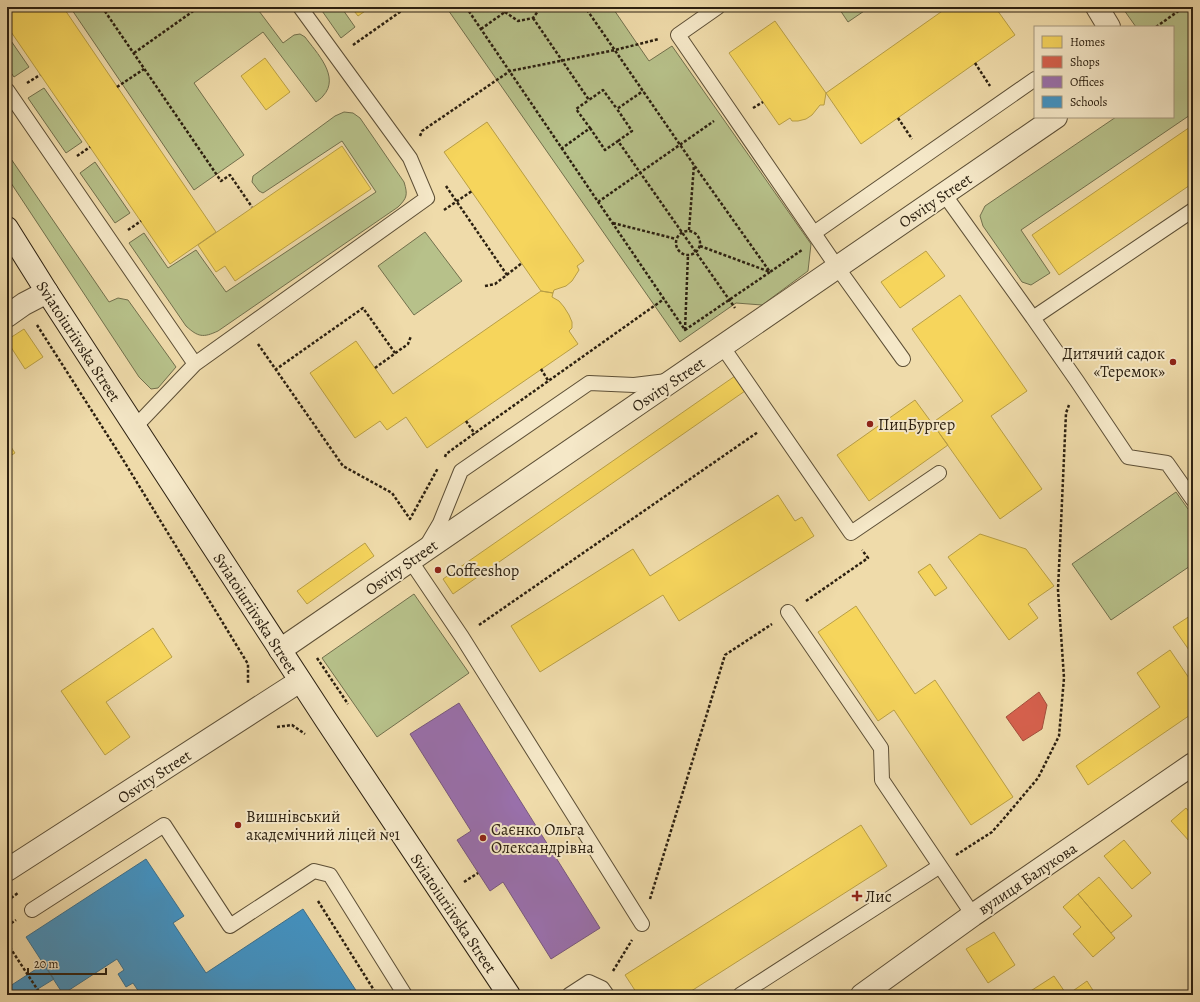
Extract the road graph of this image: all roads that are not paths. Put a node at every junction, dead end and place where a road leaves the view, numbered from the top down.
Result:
1 (300, 7) edge
2 (718, 7) edge
3 (1097, 7) edge
4 (1108, 26) edge
5 (1034, 80) edge
6 (7, 90) edge
7 (1055, 118) edge
8 (944, 194) junction
9 (1193, 210) edge
10 (7, 228) edge
11 (816, 236) junction
12 (837, 267) junction
13 (47, 292) junction
14 (15, 310) edge
15 (1033, 318) junction
16 (722, 346) junction
17 (903, 360) dead end
18 (194, 364) junction
19 (673, 380) junction
20 (135, 427) junction
21 (939, 473) dead end
22 (1193, 500) edge
23 (416, 556) junction
24 (788, 612) road end
25 (280, 650) junction
26 (300, 681) junction
27 (1193, 764) edge
28 (940, 866) junction
29 (7, 870) edge
30 (32, 910) dead end
31 (973, 915) junction
32 (642, 924) road end
33 (605, 992) edge
34 (405, 995) edge
35 (509, 995) edge
36 (569, 995) edge
37 (740, 995) edge
38 (862, 995) edge

1 - 18 lane
2 - 11 lane
3 - 4 street
5 - 11 lane
6 - 18 lane
7 - 8 street, Osvity Street
8 - 12 street, Osvity Street
8 - 15 lane
9 - 15 lane
10 - 13 street, Sviatoiuriivska Street
11 - 12 lane
12 - 16 street, Osvity Street
12 - 17 lane
13 - 14 street
13 - 20 street, Sviatoiuriivska Street
15 - 22 lane
16 - 19 street, Osvity Street
16 - 21 lane
18 - 20 lane
19 - 23 street, Osvity Street
19 - 23 lane
20 - 25 street, Sviatoiuriivska Street
23 - 25 street, Osvity Street
23 - 32 lane
24 - 28 lane
25 - 26 street, Sviatoiuriivska Street
26 - 29 street, Osvity Street
26 - 35 street, Sviatoiuriivska Street
27 - 31 street, вулиця Балукова
28 - 31 lane
28 - 37 lane
30 - 34 lane
31 - 38 street, вулиця Балукова
33 - 36 lane

